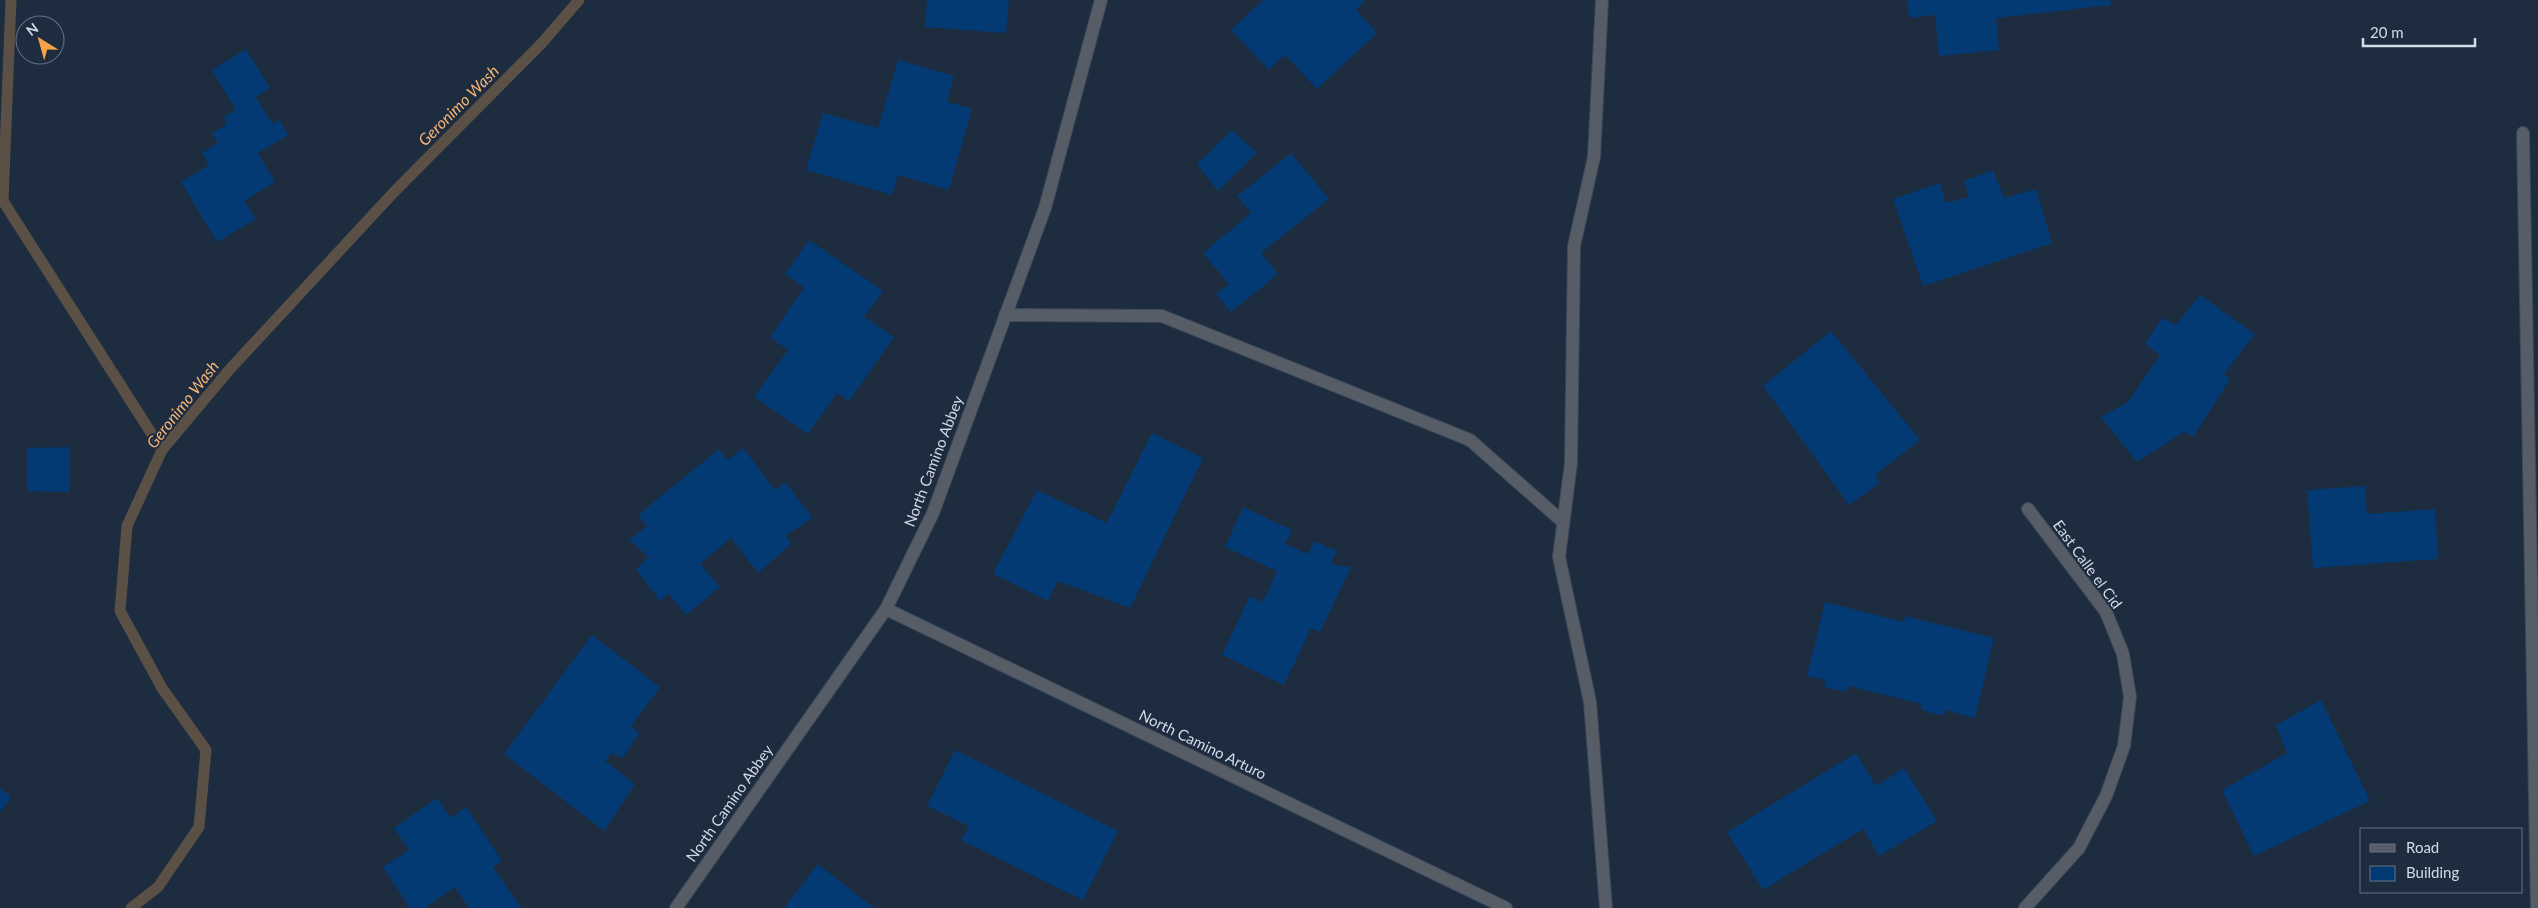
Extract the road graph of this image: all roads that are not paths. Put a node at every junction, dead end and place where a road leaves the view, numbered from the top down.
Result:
1 (1102, 0) edge
2 (1602, 0) edge
3 (2522, 133) dead end
4 (1005, 315) junction
5 (2028, 509) dead end
6 (1563, 522) junction
7 (886, 609) junction
8 (676, 908) edge
9 (1506, 908) edge
10 (1606, 908) edge
11 (2025, 908) edge
12 (2537, 908) edge

1 - 4 street, North Camino Abbey
2 - 6 street
3 - 12 street
4 - 6 street
4 - 7 street, North Camino Abbey
5 - 11 street, East Calle el Cid
6 - 10 street
7 - 8 street, North Camino Abbey
7 - 9 street, North Camino Arturo

